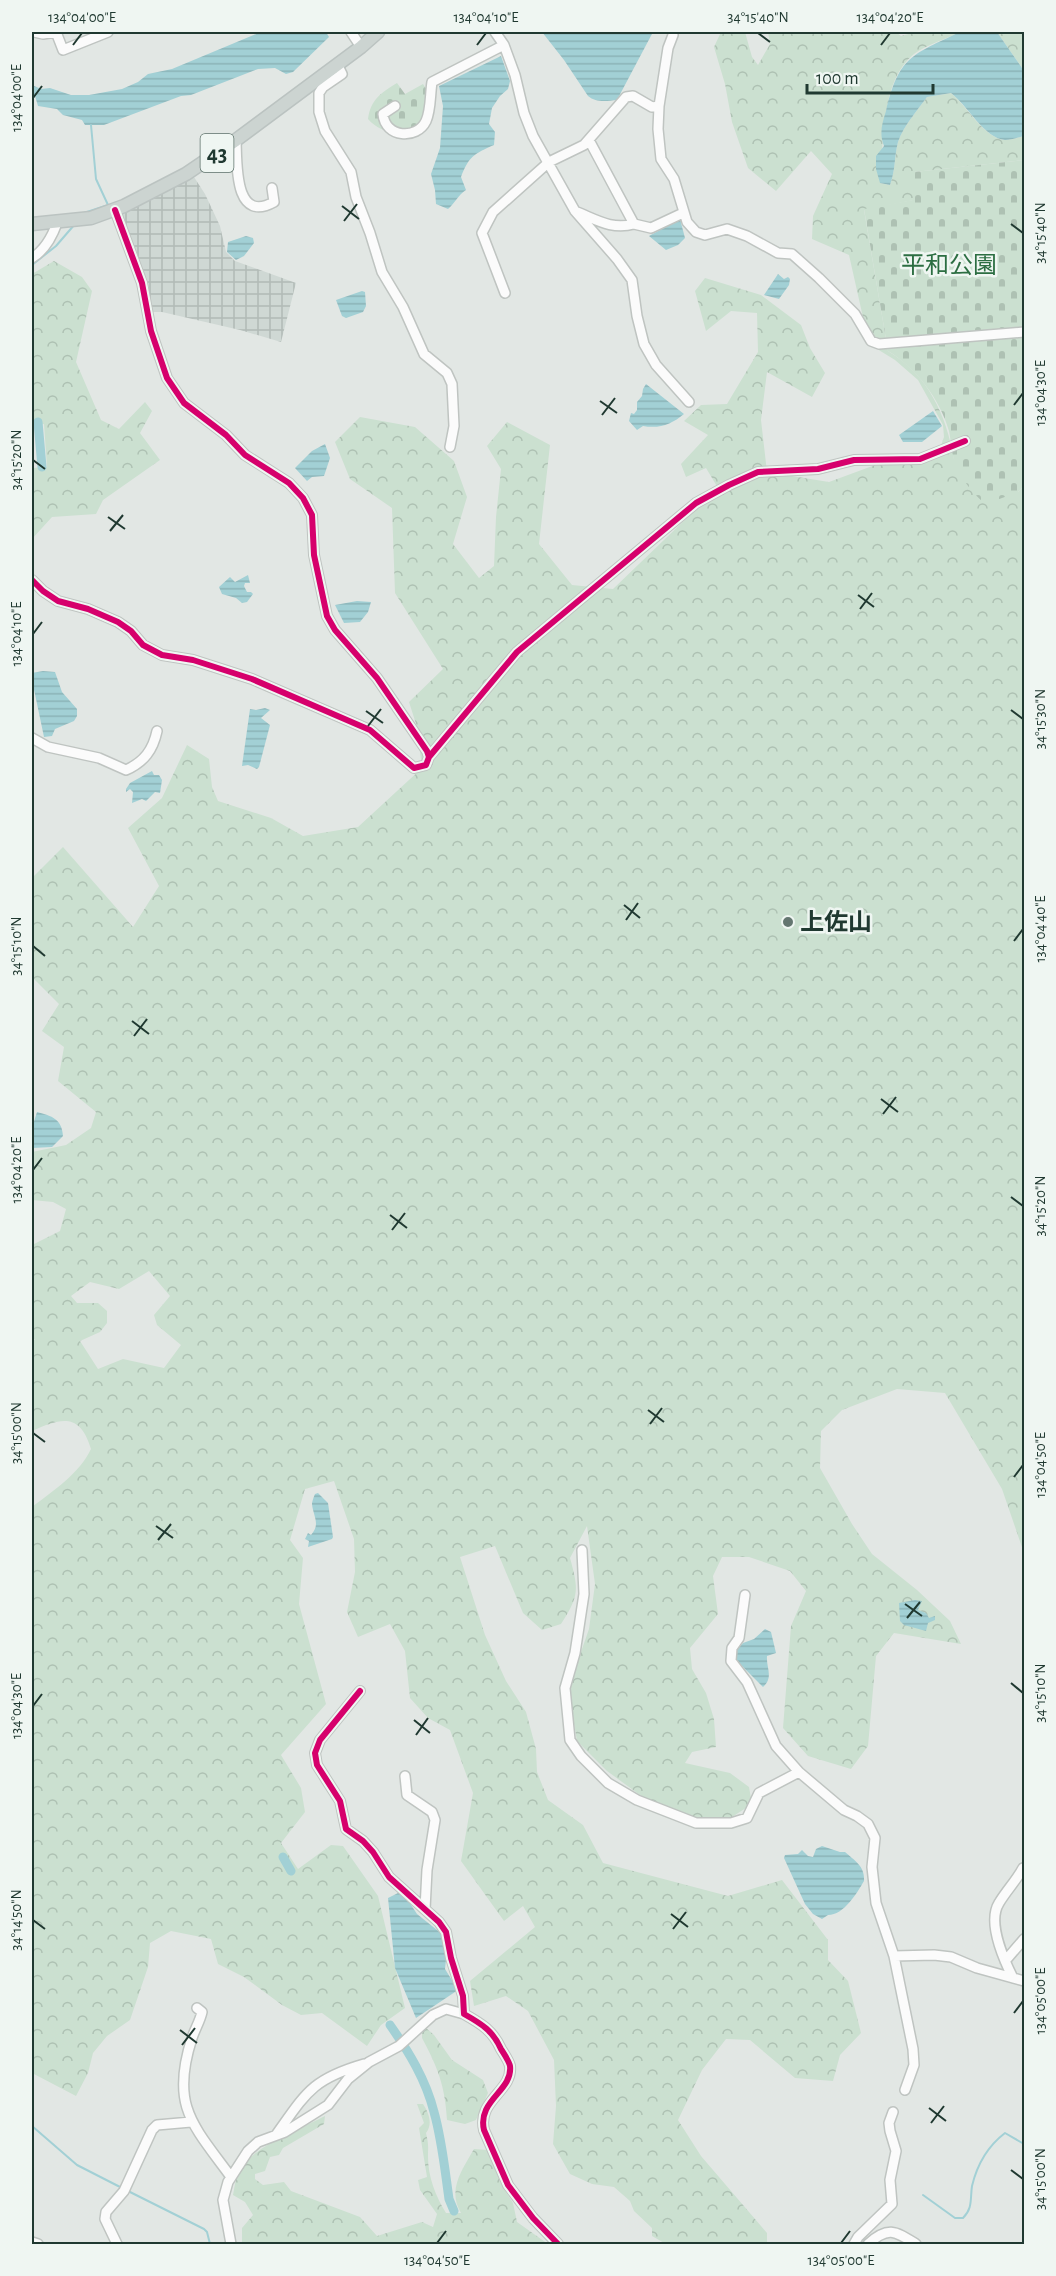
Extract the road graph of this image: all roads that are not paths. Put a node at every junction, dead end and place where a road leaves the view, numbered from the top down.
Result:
1 (33, 32) edge
2 (56, 32) edge
3 (108, 32) edge
4 (351, 32) edge
5 (378, 32) edge
6 (495, 32) edge
7 (673, 34) dead end
8 (504, 45) junction
9 (361, 47) junction
10 (337, 64) junction
11 (395, 106) dead end
12 (659, 106) junction
13 (236, 140) junction
14 (588, 140) junction
15 (549, 162) junction
16 (272, 188) dead end
17 (115, 210) junction
18 (575, 211) junction
19 (683, 213) junction
20 (57, 223) junction
21 (32, 224) edge
22 (634, 224) junction
23 (32, 258) edge
24 (505, 293) dead end
25 (1024, 332) edge
26 (690, 402) dead end
27 (965, 441) dead end
28 (450, 447) dead end
29 (32, 580) edge
30 (157, 731) dead end
31 (32, 738) edge
32 (429, 758) junction
33 (582, 1550) dead end
34 (745, 1595) dead end
35 (360, 1691) dead end
36 (799, 1772) junction
37 (405, 1776) dead end
38 (1023, 1868) edge
39 (425, 1910) junction
40 (1024, 1939) edge
41 (894, 1956) junction
42 (1005, 1961) junction
43 (1013, 1978) junction
44 (1024, 1981) edge
45 (197, 2008) dead end
46 (464, 2014) junction
47 (369, 2062) junction
48 (904, 2090) dead end
49 (893, 2112) dead end
50 (191, 2122) junction
51 (276, 2135) junction
52 (231, 2177) junction
53 (32, 2242) edge
54 (38, 2244) edge
55 (117, 2244) edge
56 (231, 2244) edge
57 (558, 2244) edge
58 (854, 2244) edge
59 (868, 2244) edge
60 (916, 2244) edge

1 - 2 street
2 - 3 street
4 - 9 street
5 - 9 main road, 43
6 - 8 street
7 - 12 street
8 - 11 street
8 - 15 street
9 - 10 main road, 43
10 - 13 main road, 43
10 - 28 street
12 - 14 street
12 - 19 street
13 - 16 street
13 - 17 main road, 43
14 - 15 street
14 - 22 street
15 - 18 street
15 - 24 street
17 - 20 main road, 43
17 - 32 street
18 - 22 street
18 - 26 street
19 - 22 street
19 - 25 street
20 - 21 main road, 43
20 - 23 street
27 - 32 street
29 - 32 street
30 - 31 street
33 - 36 street
34 - 36 street
35 - 39 street
36 - 41 street
37 - 39 street
38 - 42 street
39 - 46 street
40 - 42 street
41 - 43 street
41 - 48 street
42 - 43 street
43 - 44 street
45 - 50 street
46 - 47 street
46 - 57 street
47 - 51 street
47 - 51 street
49 - 58 street
50 - 52 street
50 - 55 street
51 - 52 street
52 - 56 street
53 - 54 street
59 - 60 street

